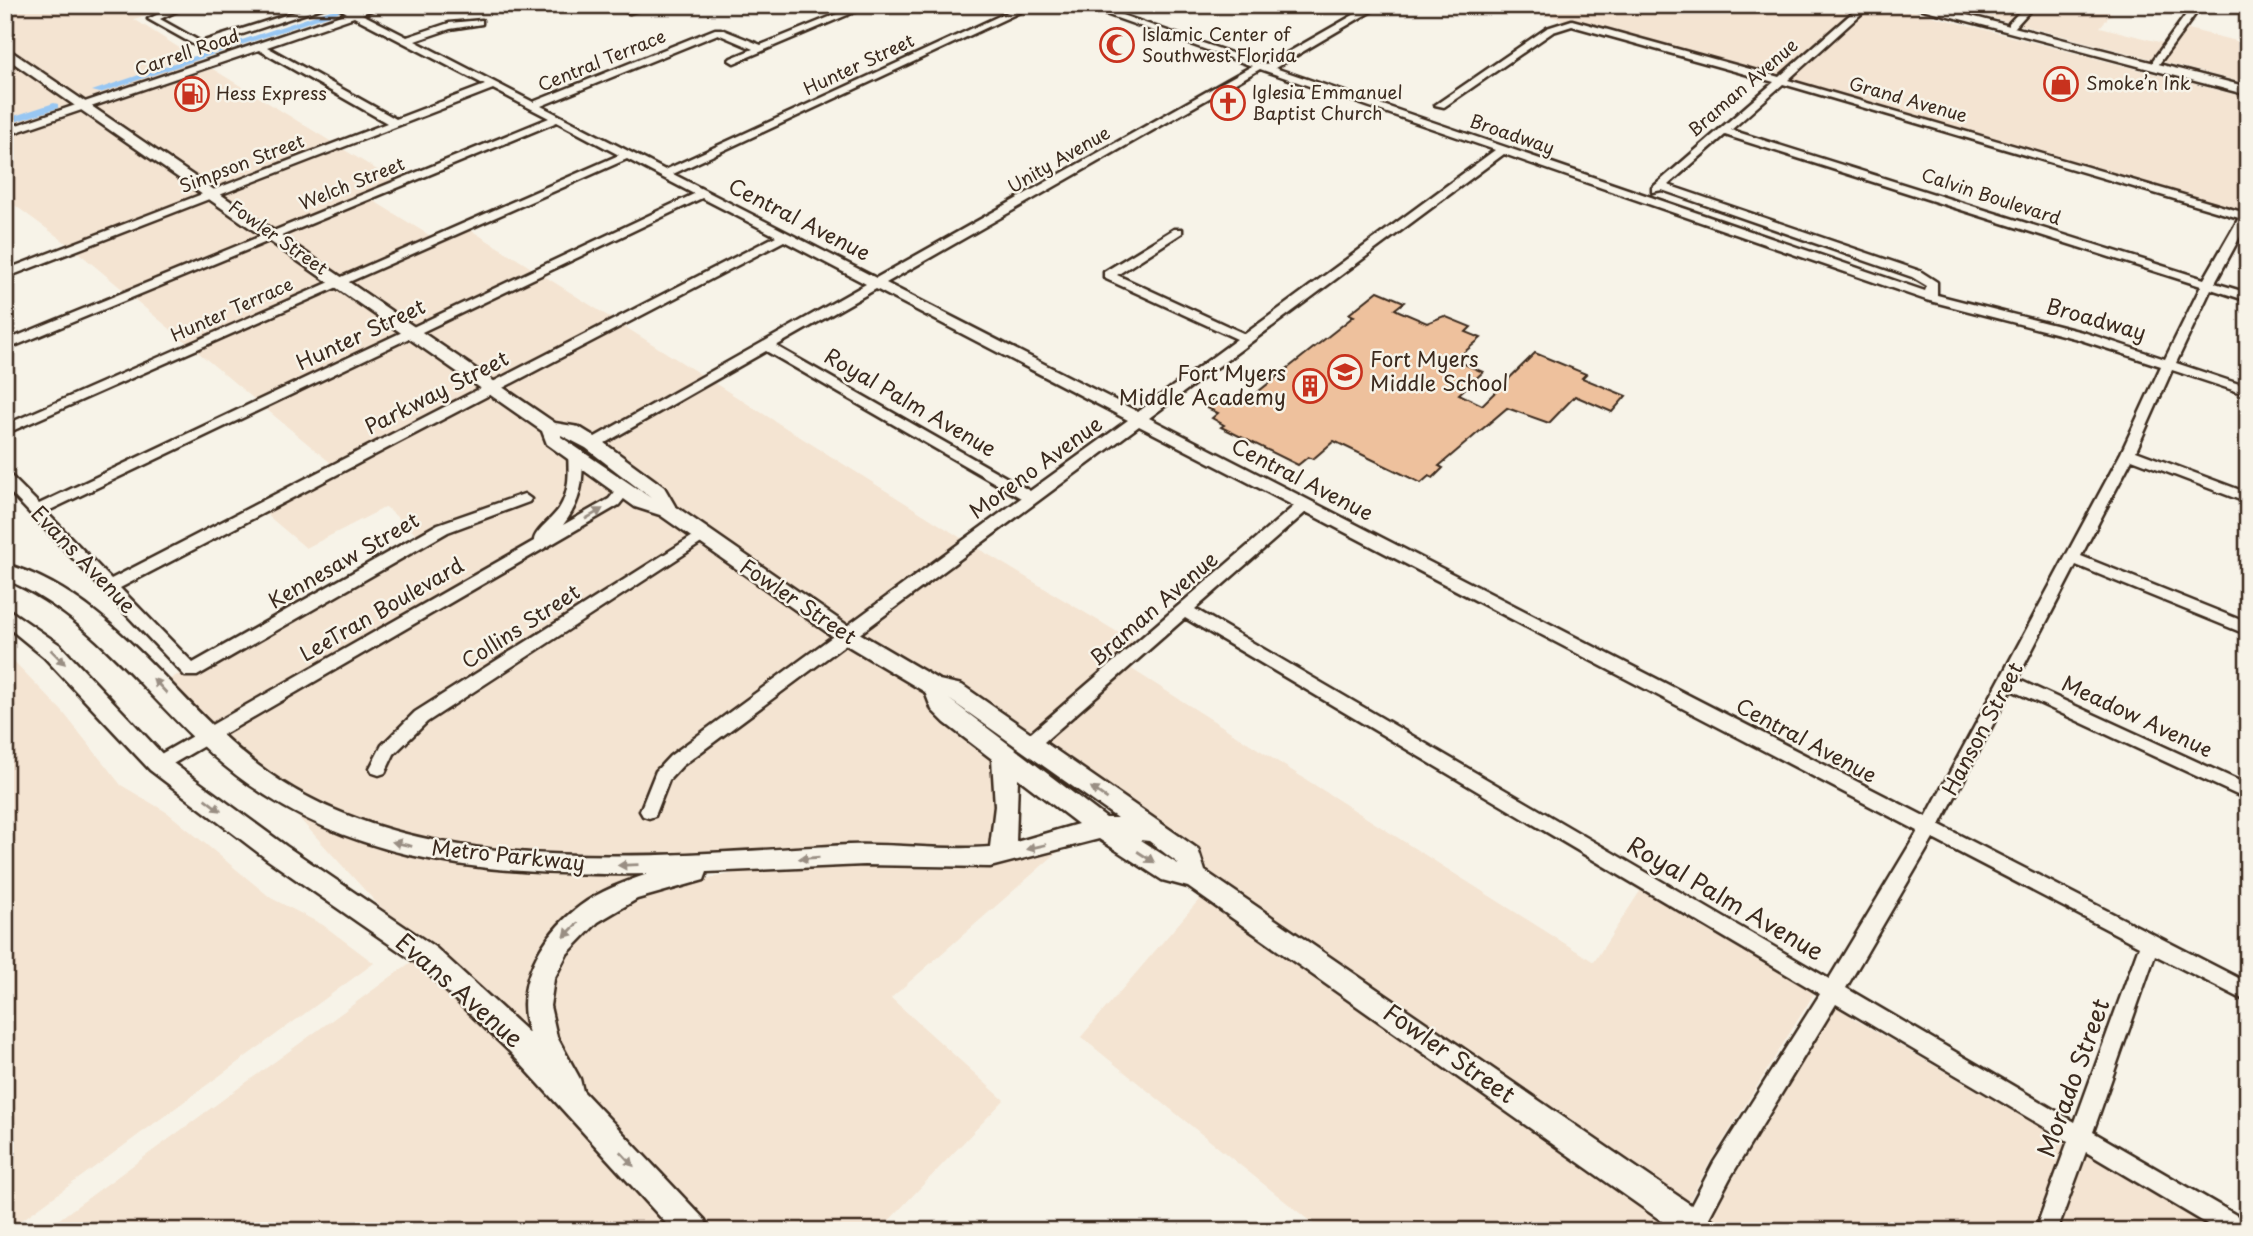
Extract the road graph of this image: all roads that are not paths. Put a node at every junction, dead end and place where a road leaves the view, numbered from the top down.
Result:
1 (186, 5) edge
2 (327, 5) edge
3 (380, 5) edge
4 (607, 5) edge
5 (649, 5) edge
6 (867, 5) edge
7 (1031, 5) edge
8 (1084, 5) edge
9 (1378, 5) edge
10 (1867, 5) edge
11 (1913, 5) edge
12 (1936, 5) edge
13 (2031, 5) edge
14 (2197, 5) edge
15 (338, 6) edge
16 (352, 13) junction
17 (480, 22) dead end
18 (2012, 25) junction
19 (405, 41) junction
20 (259, 46) junction
21 (762, 49) junction
22 (5, 51) edge
23 (734, 60) dead end
24 (2156, 62) junction
25 (1263, 67) junction
26 (1780, 80) junction
27 (2248, 85) edge
28 (492, 86) junction
29 (2248, 91) edge
30 (1440, 104) dead end
31 (87, 106) junction
32 (531, 106) junction
33 (556, 119) junction
34 (395, 124) junction
35 (1723, 131) junction
36 (5, 133) edge
37 (1502, 150) junction
38 (627, 155) junction
39 (664, 174) junction
40 (1661, 186) junction
41 (214, 194) junction
42 (702, 194) junction
43 (1644, 199) junction
44 (2247, 215) edge
45 (1178, 230) dead end
46 (274, 235) junction
47 (785, 236) junction
48 (5, 274) edge
49 (340, 282) junction
50 (877, 284) junction
51 (2208, 284) junction
52 (1930, 297) junction
53 (2248, 297) edge
54 (413, 332) junction
55 (1247, 339) junction
56 (5, 345) edge
57 (767, 346) junction
58 (2168, 364) junction
59 (493, 387) junction
60 (2248, 391) edge
61 (1138, 420) junction
62 (550, 428) junction
63 (5, 429) edge
64 (593, 444) junction
65 (575, 453) junction
66 (2128, 453) junction
67 (5, 478) edge
68 (631, 483) junction
69 (1031, 498) junction
70 (2248, 498) edge
71 (524, 499) dead end
72 (1305, 505) junction
73 (37, 511) junction
74 (701, 536) junction
75 (2073, 558) junction
76 (517, 559) junction
77 (5, 571) edge
78 (109, 587) junction
79 (1184, 610) junction
80 (5, 614) edge
81 (2248, 629) edge
82 (846, 635) junction
83 (191, 672) joint
84 (2007, 682) junction
85 (937, 696) junction
86 (206, 736) junction
87 (1030, 744) junction
88 (1003, 757) junction
89 (158, 764) junction
90 (379, 768) dead end
91 (2248, 793) edge
92 (649, 811) dead end
93 (1101, 828) junction
94 (1929, 829) junction
95 (1155, 832) junction
96 (1001, 855) junction
97 (745, 863) junction
98 (1194, 877) junction
99 (2150, 943) junction
100 (1831, 990) junction
101 (2248, 993) edge
102 (580, 1110) junction
103 (2081, 1137) junction
104 (1695, 1229) edge
105 (694, 1231) edge
106 (2046, 1231) edge
107 (2241, 1231) edge

1 - 2 street
3 - 16 street, Carrell Road
4 - 5 street
6 - 21 street
7 - 39 street, Hunter Street
8 - 25 street, Broadway
9 - 25 street, Unity Avenue
10 - 26 street, Braman Avenue
11 - 29 main road
12 - 18 main road
13 - 18 street
14 - 24 street
15 - 16 street, Central Avenue
16 - 19 street, Central Avenue
16 - 20 street, Carrell Road
17 - 19 street
18 - 24 main road
19 - 28 street, Central Avenue
20 - 31 street, Carrell Road
20 - 34 street
21 - 23 street
21 - 32 street, Central Terrace
22 - 31 main road, Fowler Street
24 - 27 main road
25 - 37 street, Broadway
25 - 50 street, Unity Avenue
26 - 30 street, Grand Avenue
26 - 35 street, Braman Avenue
26 - 44 street, Grand Avenue
28 - 32 street, Central Avenue
28 - 34 street, Simpson Street
31 - 36 street, Carrell Road
31 - 41 main road, Fowler Street
32 - 33 street, Central Avenue
33 - 38 street, Central Avenue
33 - 46 street, Welch Street
34 - 41 street, Simpson Street
35 - 40 street, Braman Avenue
35 - 51 street, Calvin Boulevard
37 - 43 street, Broadway
37 - 55 street, Moreno Avenue
38 - 39 street, Central Avenue
38 - 49 street, Hunter Terrace
39 - 42 street, Central Avenue
40 - 43 street, Braman Avenue
40 - 52 street
41 - 46 main road, Fowler Street
41 - 48 street, Simpson Street
42 - 47 street, Central Avenue
42 - 54 street, Hunter Street
43 - 52 street, Broadway
44 - 51 street, Hanson Street
45 - 55 street
46 - 49 main road, Fowler Street
46 - 56 street, Welch Street
47 - 50 street, Central Avenue
47 - 59 street, Parkway Street
49 - 54 main road, Fowler Street
49 - 63 street, Hunter Terrace
50 - 57 street
50 - 61 street, Central Avenue
51 - 53 street, Calvin Boulevard
51 - 58 street, Hanson Street
52 - 58 street, Broadway
54 - 59 main road, Fowler Street
54 - 73 street, Hunter Street
55 - 61 street, Moreno Avenue
57 - 64 street
57 - 69 street, Royal Palm Avenue
58 - 60 street, Broadway
58 - 66 street, Hanson Street
59 - 62 main road, Fowler Street
59 - 78 street, Parkway Street
61 - 69 street, Moreno Avenue
61 - 72 street, Central Avenue
62 - 64 main road, Fowler Street
62 - 65 main road, Fowler Street
64 - 68 main road, Fowler Street
65 - 68 main road, Fowler Street
65 - 76 street
66 - 70 street
66 - 75 street, Hanson Street
67 - 73 street, Evans Avenue
68 - 74 main road, Fowler Street
76 -> 68 street, LeeTran Boulevard
69 - 82 street, Moreno Avenue
71 - 83 street, Kennesaw Street
72 - 79 street, Braman Avenue
72 - 94 street, Central Avenue
73 - 78 street, Evans Avenue
74 - 82 main road, Fowler Street
74 - 90 street, Collins Street
75 - 81 street
75 - 84 street, Hanson Street
76 - 86 street, LeeTran Boulevard
86 -> 77 main road, Metro Parkway
78 - 83 street, Evans Avenue
79 - 87 street, Braman Avenue
79 - 100 street, Royal Palm Avenue
80 -> 89 main road
82 - 85 main road, Fowler Street
82 - 92 street, Moreno Avenue
84 - 91 street, Meadow Avenue
84 - 94 street, Hanson Street
85 - 87 main road, Fowler Street
85 - 88 main road, Fowler Street
86 - 89 street, LeeTran Boulevard
97 -> 86 main road, Metro Parkway
95 -> 87 main road, Fowler Street
88 - 93 main road, Fowler Street
88 - 96 main road
89 -> 102 main road, Evans Avenue
93 - 95 main road
93 -> 96 main road, Metro Parkway
93 -> 98 main road, Fowler Street
94 - 99 street, Central Avenue
94 - 100 street, Hanson Street
95 - 98 main road, Fowler Street
96 -> 97 main road, Metro Parkway
97 -> 102 main road
98 - 104 main road, Fowler Street
99 - 101 street, Central Avenue
99 - 103 street, Morado Street
100 - 103 street, Royal Palm Avenue
100 - 104 street, Hanson Street
102 -> 105 main road, Evans Avenue
103 - 106 street, Morado Street
103 - 107 street, Royal Palm Avenue

